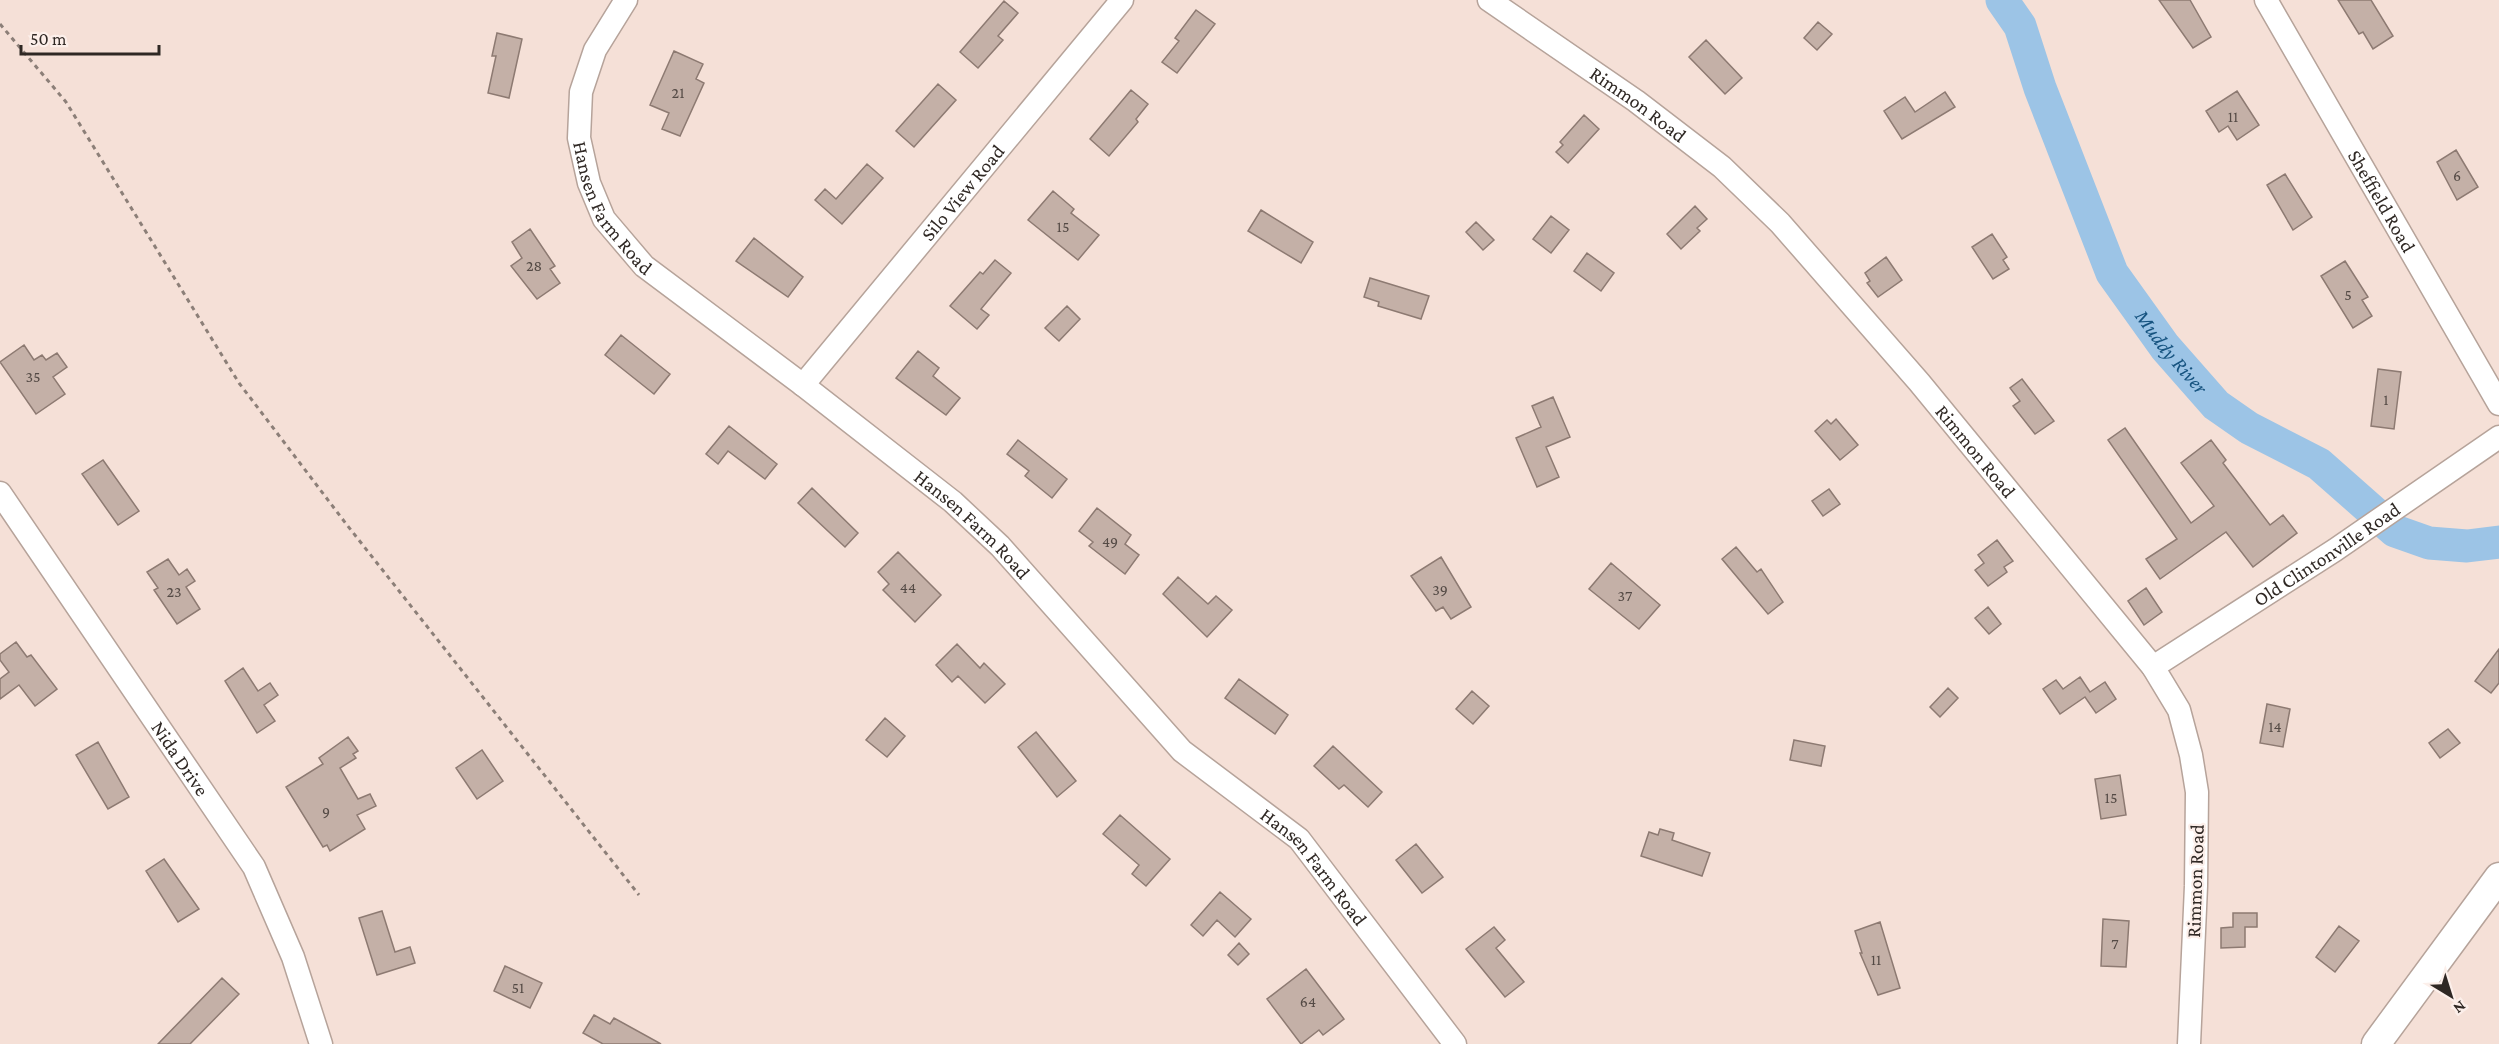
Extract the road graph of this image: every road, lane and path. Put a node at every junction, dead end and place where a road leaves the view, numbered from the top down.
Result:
1 (626, 0) edge
2 (1122, 0) edge
3 (1489, 0) edge
4 (2266, 0) edge
5 (0, 24) edge
6 (803, 385) junction
7 (2499, 404) edge
8 (2499, 437) edge
9 (0, 494) edge
10 (2153, 667) junction
11 (2499, 877) edge
12 (639, 895) dead end
13 (321, 1044) edge
14 (1455, 1044) edge
15 (2189, 1044) edge
16 (2376, 1044) edge

1 - 6 street, Hansen Farm Road
2 - 6 street, Silo View Road
3 - 10 street, Rimmon Road
4 - 7 street, Sheffield Road
5 - 12 path
6 - 14 street, Hansen Farm Road
8 - 10 street, Old Clintonville Road
9 - 13 street, Nida Drive
10 - 15 street, Rimmon Road
11 - 16 main road

